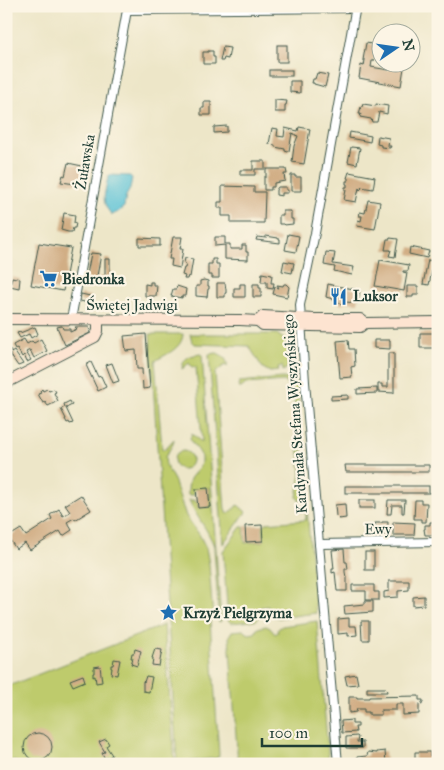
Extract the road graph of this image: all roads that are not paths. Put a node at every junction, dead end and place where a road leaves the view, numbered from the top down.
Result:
1 (240, 7) edge
2 (356, 7) edge
3 (6, 320) edge
4 (71, 320) junction
5 (98, 320) junction
6 (301, 322) junction
7 (438, 322) edge
8 (6, 383) edge
9 (438, 542) edge
10 (319, 544) junction
11 (338, 764) edge

1 - 2 street
1 - 4 street, Żuławska
2 - 6 street, Kardynała Stefana Wyszyńskiego
3 - 4 main road, Świętej Jadwigi
4 - 5 main road, Świętej Jadwigi
5 - 6 main road, Świętej Jadwigi
5 - 8 main road
6 - 7 main road, Świętej Jadwigi
6 - 10 street, Kardynała Stefana Wyszyńskiego
9 - 10 street, Ewy
10 - 11 street, Kardynała Stefana Wyszyńskiego

